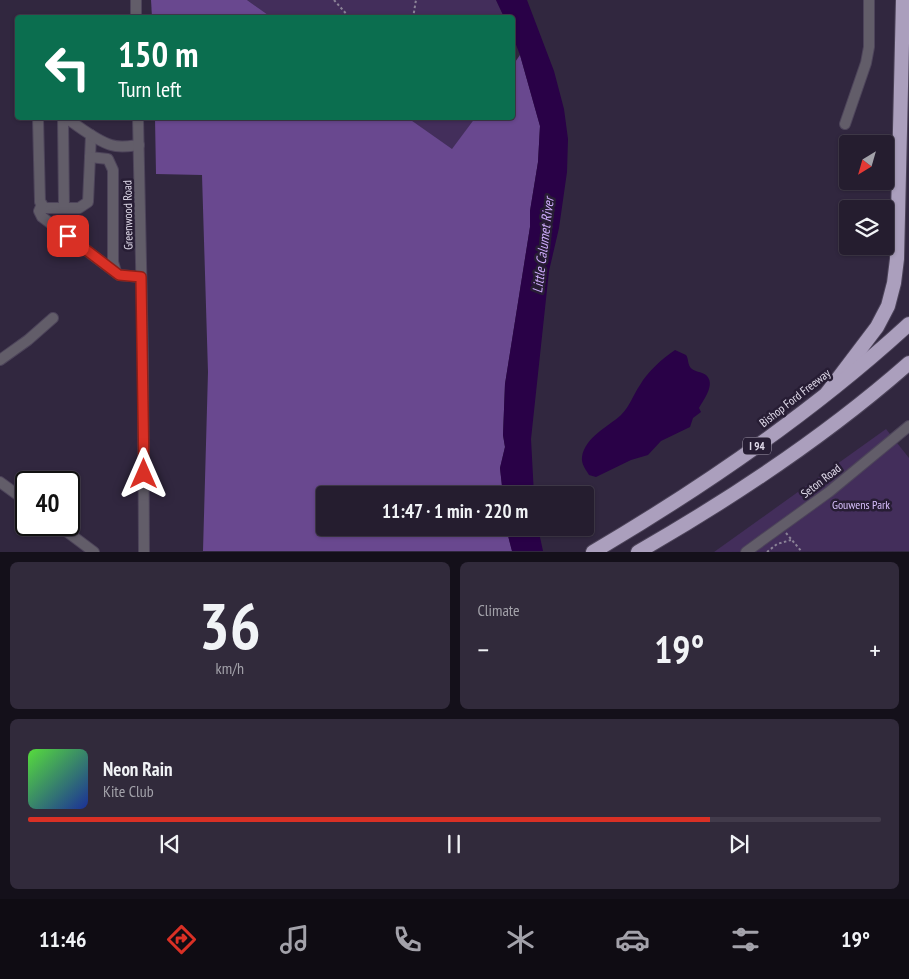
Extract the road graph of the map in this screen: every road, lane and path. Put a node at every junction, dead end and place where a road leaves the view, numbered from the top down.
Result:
1 (136, 0) edge
2 (334, 0) edge
3 (416, 0) edge
4 (869, 0) edge
5 (903, 0) edge
6 (136, 15) edge
7 (347, 15) edge
8 (414, 15) edge
9 (38, 120) edge
10 (65, 120) edge
11 (68, 120) edge
12 (138, 120) edge
13 (845, 124) dead end
14 (91, 135) junction
15 (139, 145) junction
16 (90, 157) junction
17 (42, 204) junction
18 (64, 208) junction
19 (116, 272) junction
20 (141, 277) junction
21 (53, 318) dead end
22 (909, 324) edge
23 (0, 360) edge
24 (909, 363) edge
25 (909, 371) edge
26 (890, 379) junction
27 (827, 393) junction
28 (909, 426) edge
29 (0, 482) edge
30 (15, 493) edge
31 (781, 527) junction
32 (73, 536) edge
33 (791, 540) junction
34 (94, 552) edge
35 (144, 552) edge
36 (593, 552) edge
37 (638, 552) edge
38 (746, 552) edge
39 (767, 552) edge
40 (802, 552) edge

1 - 6 street
2 - 7 path
3 - 8 path
4 - 13 street
5 - 27 highway
9 - 17 street
10 - 18 street
11 - 14 street
12 - 15 street, Greenwood Road
14 - 15 street
14 - 16 street
15 - 20 street, Greenwood Road
16 - 18 street
16 - 19 street
17 - 18 street
17 - 19 street
19 - 20 street
20 - 35 street, Greenwood Road
21 - 23 street
22 - 27 highway, Bishop Ford Freeway / I 94
24 - 26 highway, I 94
25 - 26 highway
26 - 37 highway, I 94
27 - 36 highway, Bishop Ford Freeway / I 94
28 - 31 street, Seton Road
29 - 30 street
31 - 33 path
31 - 38 street, Seton Road
32 - 34 street
33 - 39 path
33 - 40 path

